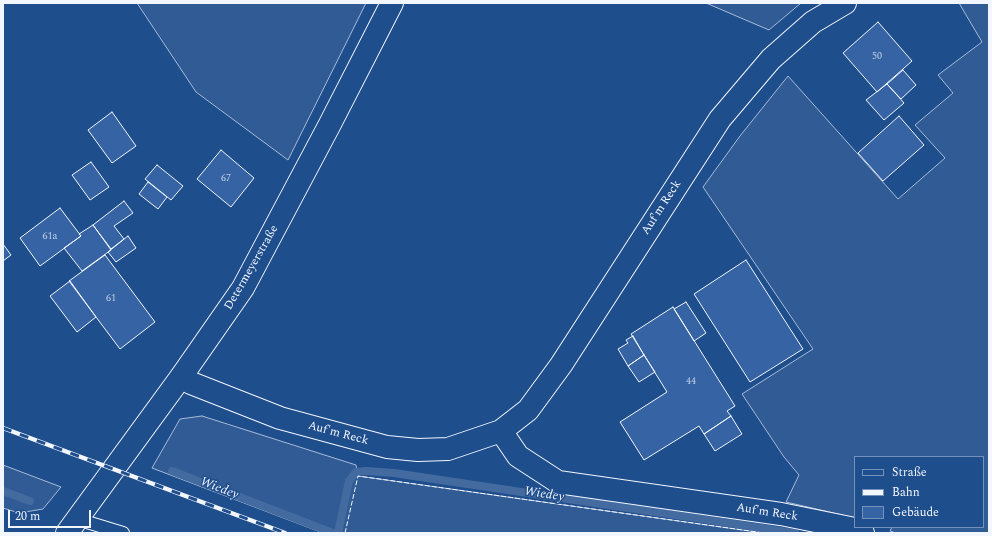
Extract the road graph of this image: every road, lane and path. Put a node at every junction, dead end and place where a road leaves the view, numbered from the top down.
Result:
1 (392, 3) edge
2 (845, 3) edge
3 (182, 376) junction
4 (500, 431) junction
5 (72, 526) edge
6 (124, 533) edge
7 (863, 533) edge

1 - 3 street, Determeyerstraße
2 - 4 street, Auf'm Reck
3 - 4 street, Auf'm Reck
3 - 5 street, Determeyerstraße
4 - 7 street, Auf'm Reck
5 - 6 lane

